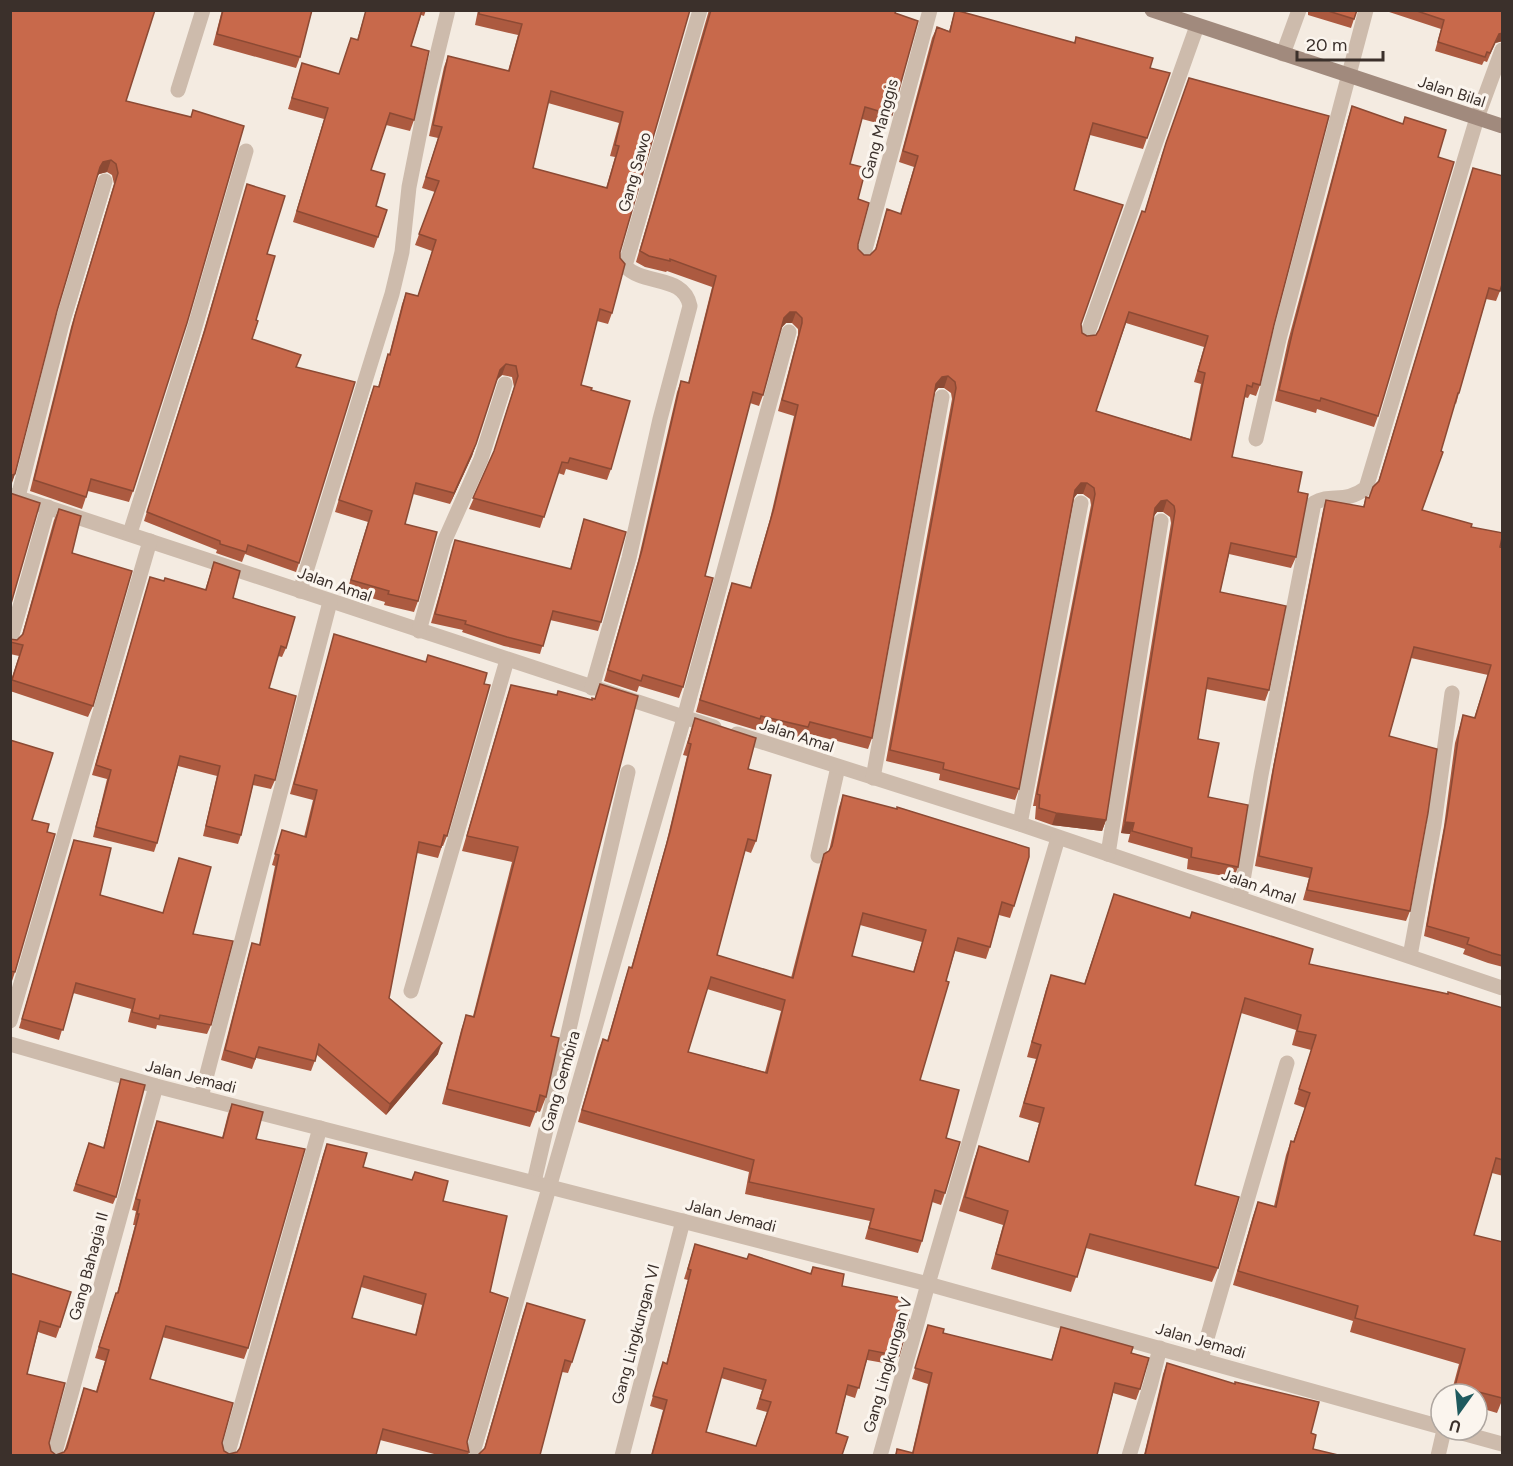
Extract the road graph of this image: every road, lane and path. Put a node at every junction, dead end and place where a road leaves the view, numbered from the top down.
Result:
1 (203, 10) edge
2 (448, 10) edge
3 (700, 10) edge
4 (930, 10) edge
5 (1152, 10) edge
6 (1299, 10) edge
7 (1366, 10) edge
8 (1197, 26) junction
9 (1503, 50) edge
10 (1283, 54) junction
11 (1348, 75) junction
12 (178, 90) dead end
13 (1477, 118) junction
14 (1503, 126) edge
15 (246, 151) dead end
16 (105, 181) edge
17 (863, 257) edge
18 (789, 332) edge
19 (1086, 338) edge
20 (505, 384) edge
21 (942, 398) edge
22 (1256, 439) dead end
23 (14, 496) edge
24 (1081, 503) edge
25 (48, 507) junction
26 (1161, 521) edge
27 (130, 533) junction
28 (150, 541) junction
29 (300, 591) junction
30 (330, 602) junction
31 (419, 631) junction
32 (10, 642) edge
33 (507, 660) junction
34 (592, 688) junction
35 (1452, 693) dead end
36 (684, 718) junction
37 (838, 767) junction
38 (628, 772) dead end
39 (873, 778) junction
40 (1020, 824) junction
41 (1058, 838) junction
42 (1108, 854) junction
43 (818, 856) dead end
44 (1240, 898) junction
45 (1410, 956) junction
46 (1503, 988) edge
47 (411, 991) dead end
48 (10, 1021) edge
49 (10, 1044) edge
50 (1287, 1064) dead end
51 (156, 1086) junction
52 (201, 1096) junction
53 (320, 1128) junction
54 (542, 1184) junction
55 (683, 1221) junction
56 (928, 1284) junction
57 (1160, 1348) junction
58 (1201, 1359) junction
59 (1429, 1425) edge
60 (54, 1455) edge
61 (227, 1455) edge
62 (472, 1455) edge
63 (622, 1455) edge
64 (880, 1455) edge
65 (1129, 1455) edge

1 - 12 street
2 - 29 street
3 - 34 street, Gang Sawo
4 - 17 street, Gang Manggis
5 - 8 main road, Jalan Bilal
6 - 10 street
7 - 11 street
8 - 10 main road, Jalan Bilal
8 - 19 street
9 - 13 street
10 - 11 main road, Jalan Bilal
11 - 13 main road, Jalan Bilal
11 - 22 street
13 - 14 main road, Jalan Bilal
13 - 44 street
15 - 27 street
16 - 23 street
18 - 36 street, Gang Gembira
20 - 31 street
21 - 39 street
23 - 25 street, Jalan Amal
24 - 40 street
25 - 27 street, Jalan Amal
25 - 32 street
26 - 42 street
27 - 28 street, Jalan Amal
28 - 29 street, Jalan Amal
28 - 48 street
29 - 30 street, Jalan Amal
30 - 31 street, Jalan Amal
30 - 52 street
31 - 33 street, Jalan Amal
33 - 34 street, Jalan Amal
33 - 47 street
34 - 36 street, Jalan Amal
35 - 45 street
36 - 37 street, Jalan Amal
36 - 54 street, Gang Gembira
37 - 39 street, Jalan Amal
37 - 43 street
38 - 54 street
39 - 40 street, Jalan Amal
40 - 41 street, Jalan Amal
41 - 42 street, Jalan Amal
41 - 56 street, Gang Lingkungan V
42 - 44 street, Jalan Amal
44 - 45 street, Jalan Amal
45 - 46 street, Jalan Amal
49 - 51 street, Jalan Jemadi
50 - 58 street
51 - 52 street, Jalan Jemadi
51 - 60 street, Gang Bahagia II
52 - 53 street, Jalan Jemadi
53 - 54 street, Jalan Jemadi
53 - 61 street
54 - 55 street, Jalan Jemadi
54 - 62 street, Gang Gembira
55 - 56 street, Jalan Jemadi
55 - 63 street, Gang Lingkungan VI
56 - 57 street, Jalan Jemadi
56 - 64 street, Gang Lingkungan V
57 - 58 street, Jalan Jemadi
57 - 65 street
58 - 59 street, Jalan Jemadi

